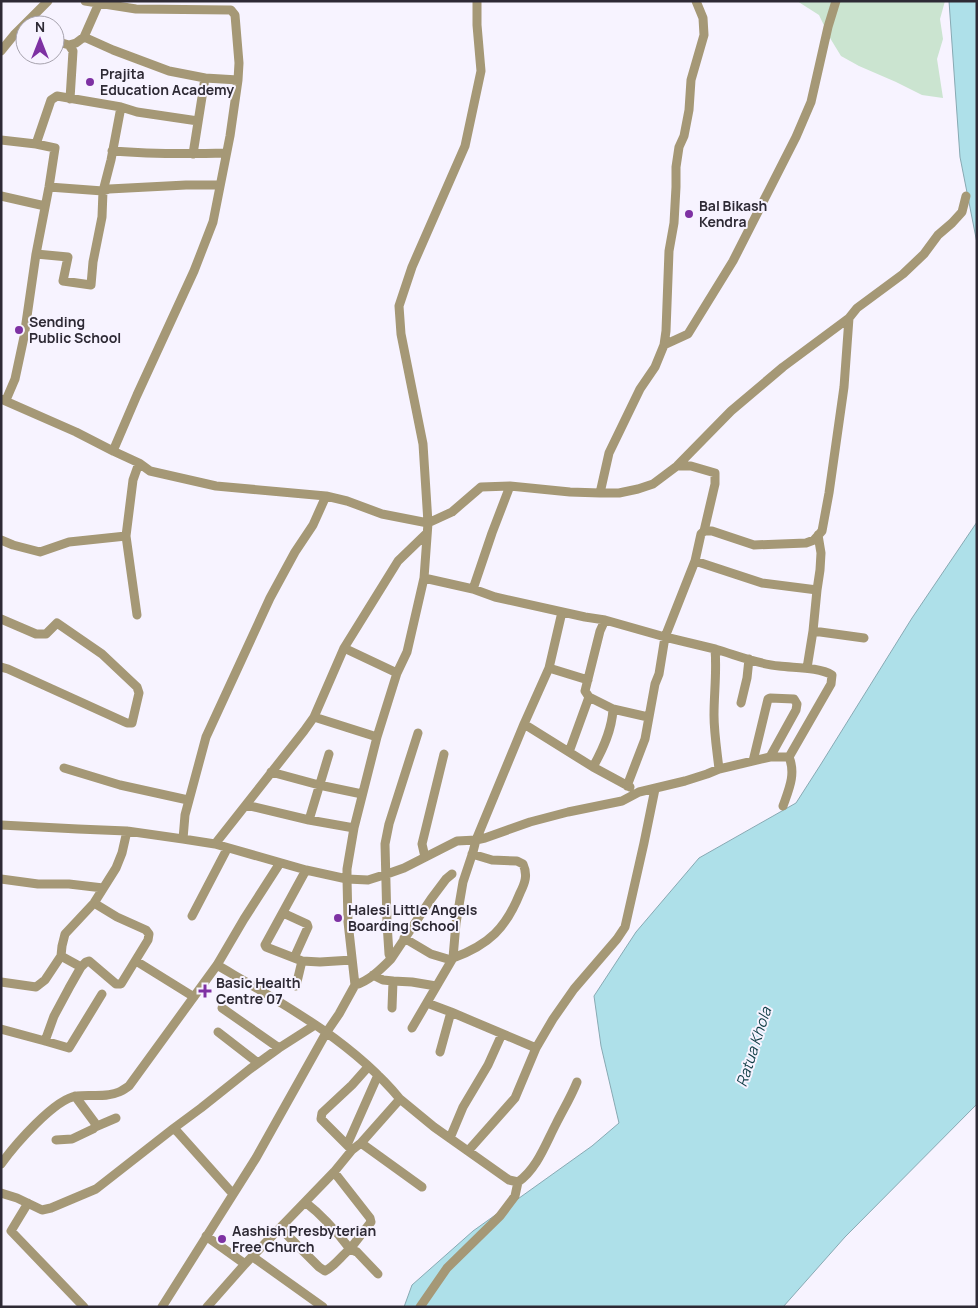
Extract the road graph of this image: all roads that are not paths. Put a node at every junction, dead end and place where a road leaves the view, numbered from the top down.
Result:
1 (48, 1) edge
2 (85, 1) edge
3 (477, 1) edge
4 (696, 1) edge
5 (836, 1) edge
6 (99, 3) junction
7 (14, 35) joint
8 (84, 36) junction
9 (65, 44) edge
10 (69, 45) junction
11 (2, 50) edge
12 (205, 78) junction
13 (237, 84) junction
14 (70, 99) junction
15 (121, 107) junction
16 (198, 121) junction
17 (1, 140) edge
18 (36, 144) junction
19 (112, 151) junction
20 (226, 153) junction
21 (193, 154) junction
22 (219, 185) junction
23 (49, 187) junction
24 (103, 191) junction
25 (1, 196) edge
26 (966, 196) dead end
27 (45, 206) junction
28 (36, 254) junction
29 (849, 318) junction
30 (664, 345) junction
31 (3, 399) edge
32 (113, 452) junction
33 (139, 463) junction
34 (677, 466) junction
35 (510, 486) junction
36 (600, 493) junction
37 (326, 496) junction
38 (428, 523) junction
39 (704, 531) junction
40 (428, 533) junction
41 (126, 536) junction
42 (818, 536) junction
43 (1, 540) edge
44 (695, 561) junction
45 (424, 578) junction
46 (473, 589) junction
47 (817, 590) junction
48 (562, 612) junction
49 (137, 615) dead end
50 (1, 619) edge
51 (605, 620) junction
52 (813, 631) junction
53 (665, 637) junction
54 (864, 638) dead end
55 (344, 648) junction
56 (715, 649) junction
57 (749, 659) junction
58 (1, 667) edge
59 (549, 668) junction
60 (807, 668) junction
61 (398, 673) junction
62 (588, 680) junction
63 (589, 697) junction
64 (741, 703) dead end
65 (613, 709) junction
66 (314, 717) junction
67 (648, 717) junction
68 (524, 724) junction
69 (418, 733) dead end
70 (377, 737) junction
71 (569, 752) junction
72 (329, 754) dead end
73 (444, 754) dead end
74 (770, 757) junction
75 (788, 757) junction
76 (753, 761) junction
77 (594, 767) junction
78 (64, 768) dead end
79 (719, 769) junction
80 (272, 772) junction
81 (319, 785) junction
82 (627, 786) junction
83 (655, 789) junction
84 (639, 792) junction
85 (362, 794) junction
86 (188, 800) junction
87 (246, 805) junction
88 (783, 806) dead end
89 (308, 820) junction
90 (1, 825) edge
91 (354, 828) junction
92 (126, 831) junction
93 (183, 839) junction
94 (476, 840) junction
95 (215, 844) junction
96 (226, 849) junction
97 (472, 854) junction
98 (425, 857) junction
99 (280, 863) junction
100 (306, 870) junction
101 (387, 874) junction
102 (452, 874) dead end
103 (1, 879) edge
104 (347, 880) junction
105 (103, 888) junction
106 (94, 903) junction
107 (283, 913) junction
108 (192, 916) dead end
109 (404, 938) junction
110 (61, 956) junction
111 (298, 959) junction
112 (452, 959) junction
113 (352, 960) junction
114 (391, 960) junction
115 (136, 961) junction
116 (217, 965) junction
117 (81, 967) junction
118 (373, 975) junction
119 (393, 981) junction
120 (1, 982) edge
121 (355, 985) junction
122 (296, 986) dead end
123 (436, 986) junction
124 (102, 994) dead end
125 (194, 997) junction
126 (427, 1003) junction
127 (222, 1008) dead end
128 (392, 1008) dead end
129 (451, 1012) junction
130 (315, 1025) junction
131 (412, 1028) dead end
132 (1, 1029) edge
133 (218, 1032) dead end
134 (326, 1033) junction
135 (502, 1034) junction
136 (45, 1040) junction
137 (279, 1048) junction
138 (536, 1048) junction
139 (440, 1052) dead end
140 (258, 1062) junction
141 (368, 1066) junction
142 (378, 1075) junction
143 (577, 1082) dead end
144 (75, 1096) junction
145 (400, 1099) junction
146 (116, 1118) dead end
147 (95, 1126) junction
148 (174, 1128) junction
149 (450, 1138) junction
150 (56, 1140) dead end
151 (361, 1143) junction
152 (349, 1147) junction
153 (468, 1151) junction
154 (1, 1164) edge
155 (334, 1172) junction
156 (518, 1182) junction
157 (422, 1188) dead end
158 (1, 1193) edge
159 (233, 1194) junction
160 (305, 1202) junction
161 (28, 1203) junction
162 (280, 1228) junction
163 (206, 1236) junction
164 (350, 1249) junction
165 (253, 1257) junction
166 (245, 1264) junction
167 (378, 1274) dead end
168 (84, 1307) edge
169 (162, 1307) edge
170 (207, 1307) edge
171 (323, 1307) edge
172 (420, 1307) edge

1 - 7 street
2 - 6 street
3 - 38 street
4 - 30 street
5 - 30 street
6 - 8 street
6 - 13 street
7 - 11 street
8 - 10 street
8 - 12 street
9 - 10 street
10 - 14 street
12 - 13 street
12 - 16 street
13 - 20 street
14 - 15 street
14 - 18 street
15 - 16 street
15 - 19 street
16 - 21 street
17 - 18 street
18 - 23 street
19 - 21 street
19 - 24 street
20 - 21 street
20 - 22 street
22 - 24 street
22 - 32 street
23 - 24 street
23 - 27 street
24 - 28 street
25 - 27 street
26 - 29 street
27 - 28 street
28 - 31 street
29 - 34 street
29 - 42 street
30 - 36 street
31 - 32 street
32 - 33 street
33 - 37 street
33 - 41 street
34 - 36 street
34 - 39 street
35 - 36 street
35 - 38 street
35 - 46 street
37 - 38 street
37 - 86 street
38 - 40 street
39 - 42 street
39 - 44 street
40 - 45 street
40 - 55 street
41 - 43 street
41 - 49 street
42 - 47 street
44 - 47 street
44 - 53 street
45 - 46 street
45 - 61 street
46 - 48 street
47 - 52 street
48 - 51 street
48 - 59 street
50 - 58 street
51 - 53 street
51 - 62 street
52 - 54 street
52 - 60 street
53 - 56 street
53 - 67 street
55 - 61 street
55 - 66 street
56 - 57 street
56 - 79 street
57 - 60 street
57 - 64 street
59 - 62 street
59 - 68 street
60 - 75 street
61 - 70 street
62 - 63 street
63 - 65 street
63 - 71 street
65 - 67 street
65 - 77 street
66 - 70 street
66 - 80 street
67 - 82 street
68 - 71 street
68 - 94 street
69 - 101 street
70 - 85 street
71 - 77 street
72 - 81 street
73 - 98 street
74 - 75 street
74 - 76 street
74 - 76 street
75 - 88 street
76 - 79 street
77 - 82 street
78 - 86 street
79 - 83 street
80 - 81 street
80 - 87 street
81 - 85 street
81 - 89 street
82 - 84 street
83 - 84 street
83 - 138 street
84 - 94 street
85 - 91 street
86 - 93 street
87 - 89 street
87 - 95 street
89 - 91 street
90 - 92 street
91 - 104 street
92 - 93 street
92 - 105 street
93 - 95 street
94 - 97 street
94 - 98 street
95 - 96 street
96 - 99 street
96 - 108 street
97 - 112 street
97 - 112 street
98 - 101 street
99 - 100 street
99 - 116 street
100 - 104 street
100 - 107 street
101 - 104 street
101 - 114 street
102 - 109 street
103 - 105 street
104 - 113 street
105 - 106 street
106 - 110 street
106 - 115 street
107 - 111 street
107 - 111 street
109 - 112 street
109 - 114 street
110 - 117 street
110 - 120 street
111 - 113 street
111 - 122 street
112 - 123 street
113 - 121 street
114 - 118 street
115 - 117 street
115 - 125 street
116 - 125 street
116 - 130 street
117 - 136 street
118 - 119 street
118 - 121 street
119 - 123 street
119 - 128 street
121 - 134 street
123 - 126 street
124 - 136 street
125 - 144 street
126 - 129 street
126 - 131 street
127 - 137 street
129 - 135 street
129 - 139 street
130 - 134 street
130 - 137 street
132 - 136 street
133 - 140 street
134 - 141 street
134 - 159 street
135 - 138 street
135 - 149 street
137 - 140 street
138 - 153 street
140 - 148 street
141 - 142 street
141 - 152 street
142 - 145 street
142 - 152 street
143 - 156 street
144 - 147 street
144 - 154 street
145 - 149 street
145 - 151 street
146 - 147 street
147 - 150 street
148 - 159 street
148 - 161 street
149 - 153 street
151 - 152 street
151 - 157 street
152 - 155 street
153 - 156 street
155 - 160 street
155 - 164 street
156 - 172 street
158 - 161 street
159 - 163 street
160 - 162 street
160 - 164 street
161 - 168 street
162 - 164 street
162 - 165 street
163 - 166 street
163 - 169 street
164 - 167 street
165 - 166 street
165 - 171 street
166 - 170 street

